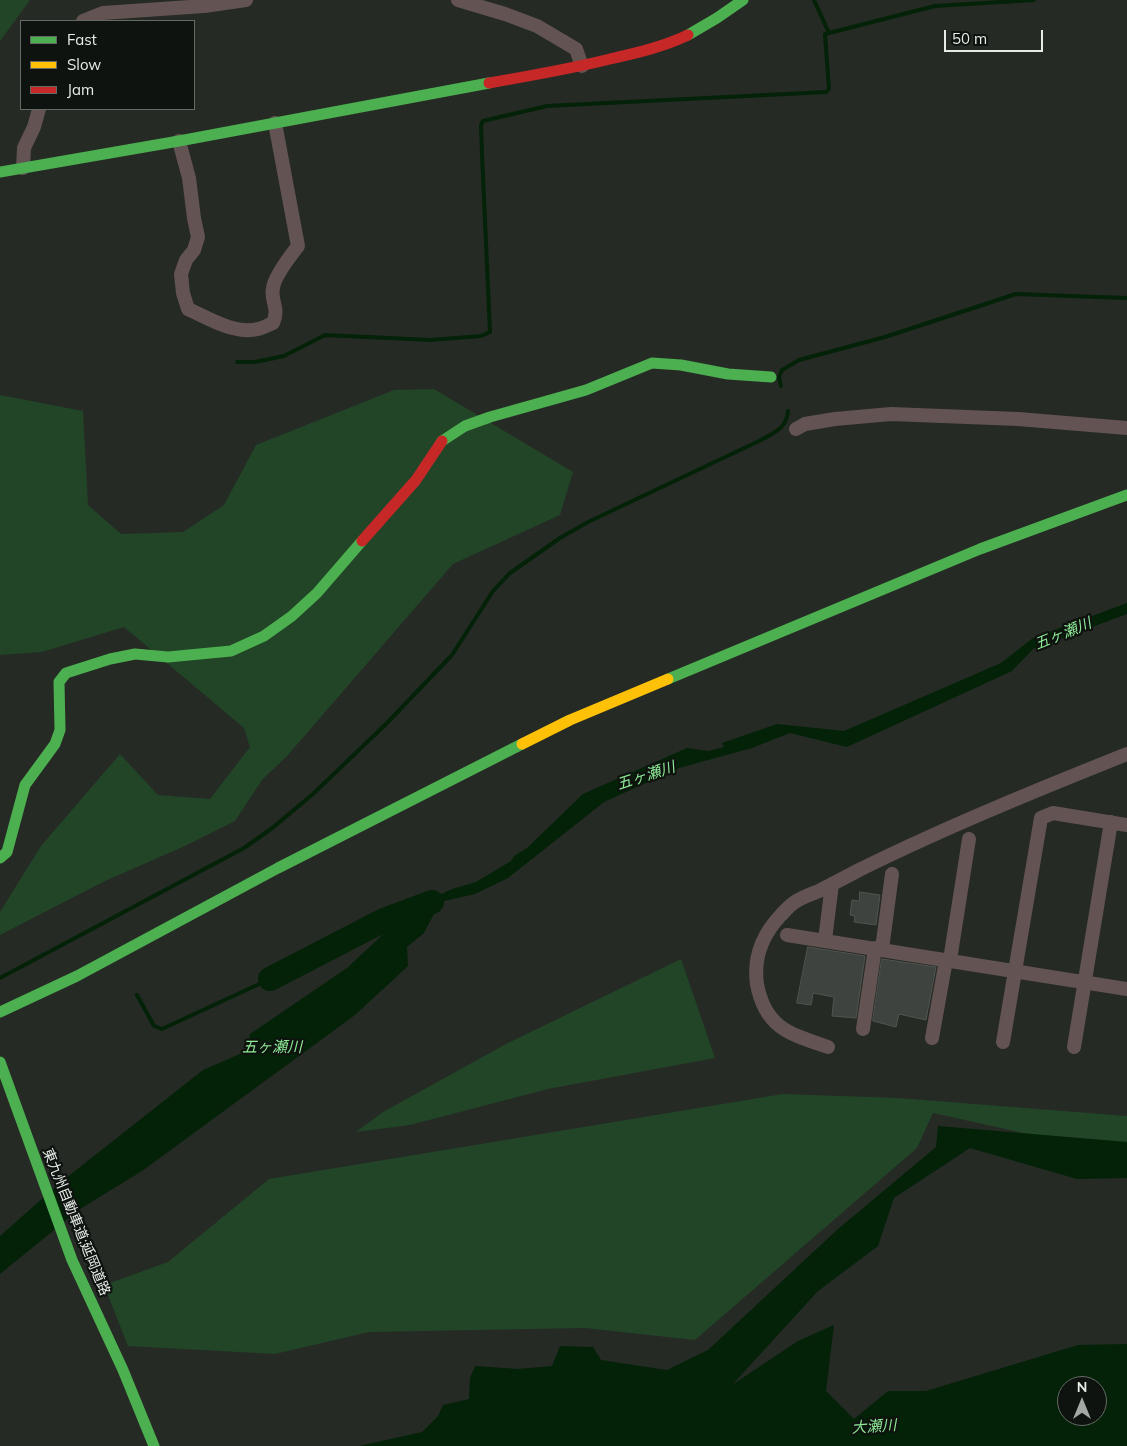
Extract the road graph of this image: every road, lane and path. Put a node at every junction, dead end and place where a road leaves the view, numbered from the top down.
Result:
1 (246, 0) edge
2 (458, 0) edge
3 (743, 0) edge
4 (86, 20) edge
5 (582, 66) junction
6 (39, 110) edge
7 (275, 123) junction
8 (179, 141) junction
9 (23, 168) junction
10 (0, 172) edge
11 (771, 377) dead end
12 (1127, 428) edge
13 (796, 429) dead end
14 (1127, 495) edge
15 (1127, 754) edge
16 (1111, 822) junction
17 (1127, 825) edge
18 (969, 839) dead end
19 (0, 858) edge
20 (892, 874) dead end
21 (832, 884) junction
22 (786, 935) dead end
23 (825, 940) junction
24 (878, 949) junction
25 (948, 960) junction
26 (1016, 971) junction
27 (1085, 982) junction
28 (1127, 989) edge
29 (0, 1012) edge
30 (863, 1030) dead end
31 (932, 1038) dead end
32 (1004, 1042) dead end
33 (828, 1047) dead end
34 (1074, 1047) dead end
35 (0, 1062) edge
36 (154, 1446) edge

1 - 4 street
2 - 5 street
3 - 5 main road
5 - 7 main road
6 - 9 street
7 - 8 main road
7 - 8 street
8 - 9 main road
9 - 10 main road
11 - 19 main road
12 - 13 street
14 - 29 main road
15 - 21 street
16 - 17 street
16 - 26 street
16 - 27 street
18 - 25 street
20 - 24 street
21 - 23 street
21 - 33 street
22 - 23 street
23 - 24 street
24 - 25 street
24 - 30 street
25 - 26 street
25 - 31 street
26 - 27 street
26 - 32 street
27 - 28 street
27 - 34 street
35 - 36 main road, 東九州自動車道;延岡道路

